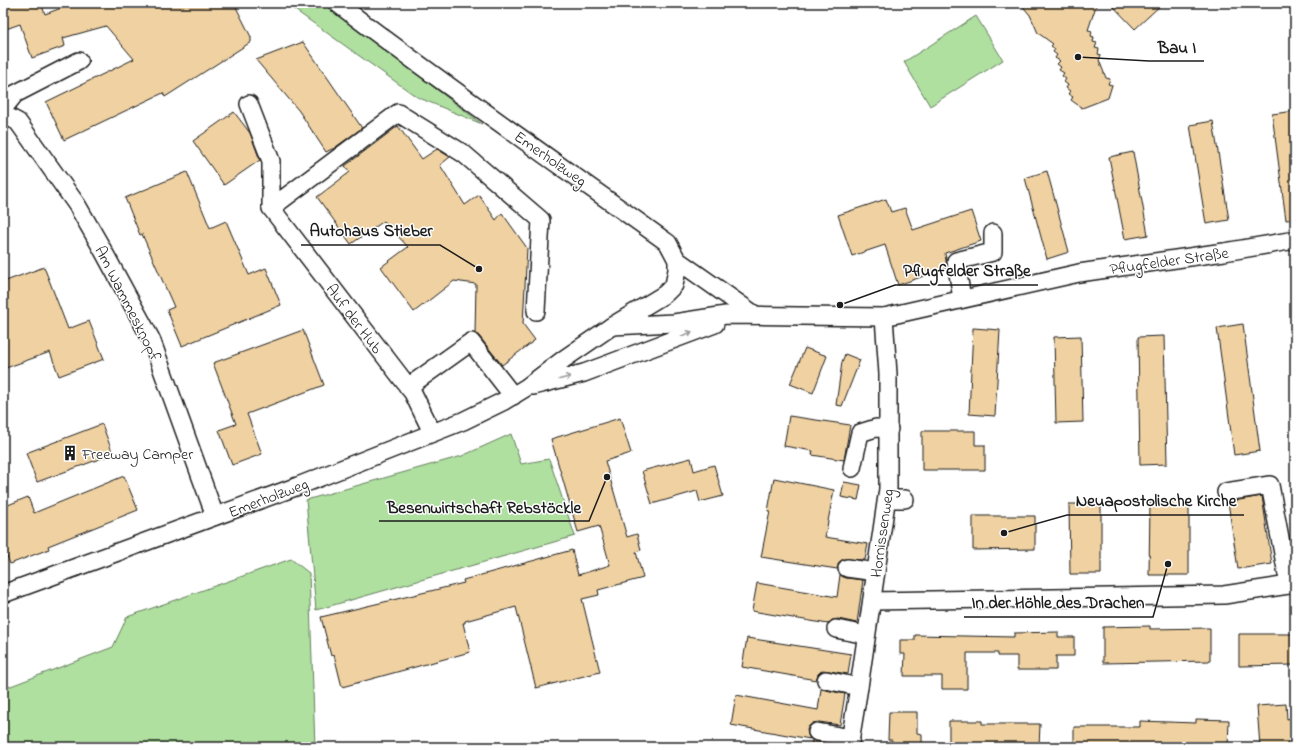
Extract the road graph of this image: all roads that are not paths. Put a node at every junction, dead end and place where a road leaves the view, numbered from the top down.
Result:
1 (337, 3) edge
2 (79, 61) dead end
3 (249, 104) dead end
4 (3, 109) edge
5 (3, 114) edge
6 (271, 208) junction
7 (993, 233) dead end
8 (1295, 240) edge
9 (677, 260) junction
10 (962, 300) junction
11 (536, 311) dead end
12 (755, 314) junction
13 (783, 316) joint
14 (884, 317) junction
15 (612, 326) junction
16 (408, 387) junction
17 (527, 388) junction
18 (513, 396) junction
19 (889, 429) junction
20 (432, 432) junction
21 (852, 468) dead end
22 (1226, 492) dead end
23 (887, 499) junction
24 (905, 499) dead end
25 (215, 516) junction
26 (847, 568) dead end
27 (876, 572) junction
28 (1292, 584) edge
29 (3, 594) edge
30 (872, 601) junction
31 (836, 629) dead end
32 (866, 635) junction
33 (826, 680) dead end
34 (859, 687) junction
35 (817, 732) dead end
36 (850, 742) edge

1 - 9 street, Emerholzweg
2 - 4 street
3 - 6 street
5 - 25 street, Am Wammesknopf
6 - 11 street
6 - 16 street, Auf der Hub
7 - 10 street
8 - 10 street, Pflugfelder Straße
9 - 12 street
9 - 15 street, Emerholzweg
10 - 14 street, Pflugfelder Straße
12 - 13 street, Emerholzweg
12 - 15 street, Emerholzweg
17 -> 12 street, Emerholzweg
13 - 14 street, Pflugfelder Straße
14 - 19 street, Hornissenweg
15 - 17 street, Emerholzweg
16 - 18 street
16 - 20 street, Auf der Hub
17 - 18 street, Emerholzweg
18 - 20 street, Emerholzweg
19 - 21 street
19 - 23 street, Hornissenweg
20 - 25 street, Emerholzweg
22 - 28 street
23 - 24 street
23 - 27 street, Hornissenweg
25 - 29 street, Emerholzweg
26 - 27 street
27 - 30 street, Hornissenweg
28 - 30 street
30 - 32 street, Hornissenweg
31 - 32 street
32 - 34 street, Hornissenweg
33 - 34 street
34 - 36 street, Hornissenweg
35 - 36 street

